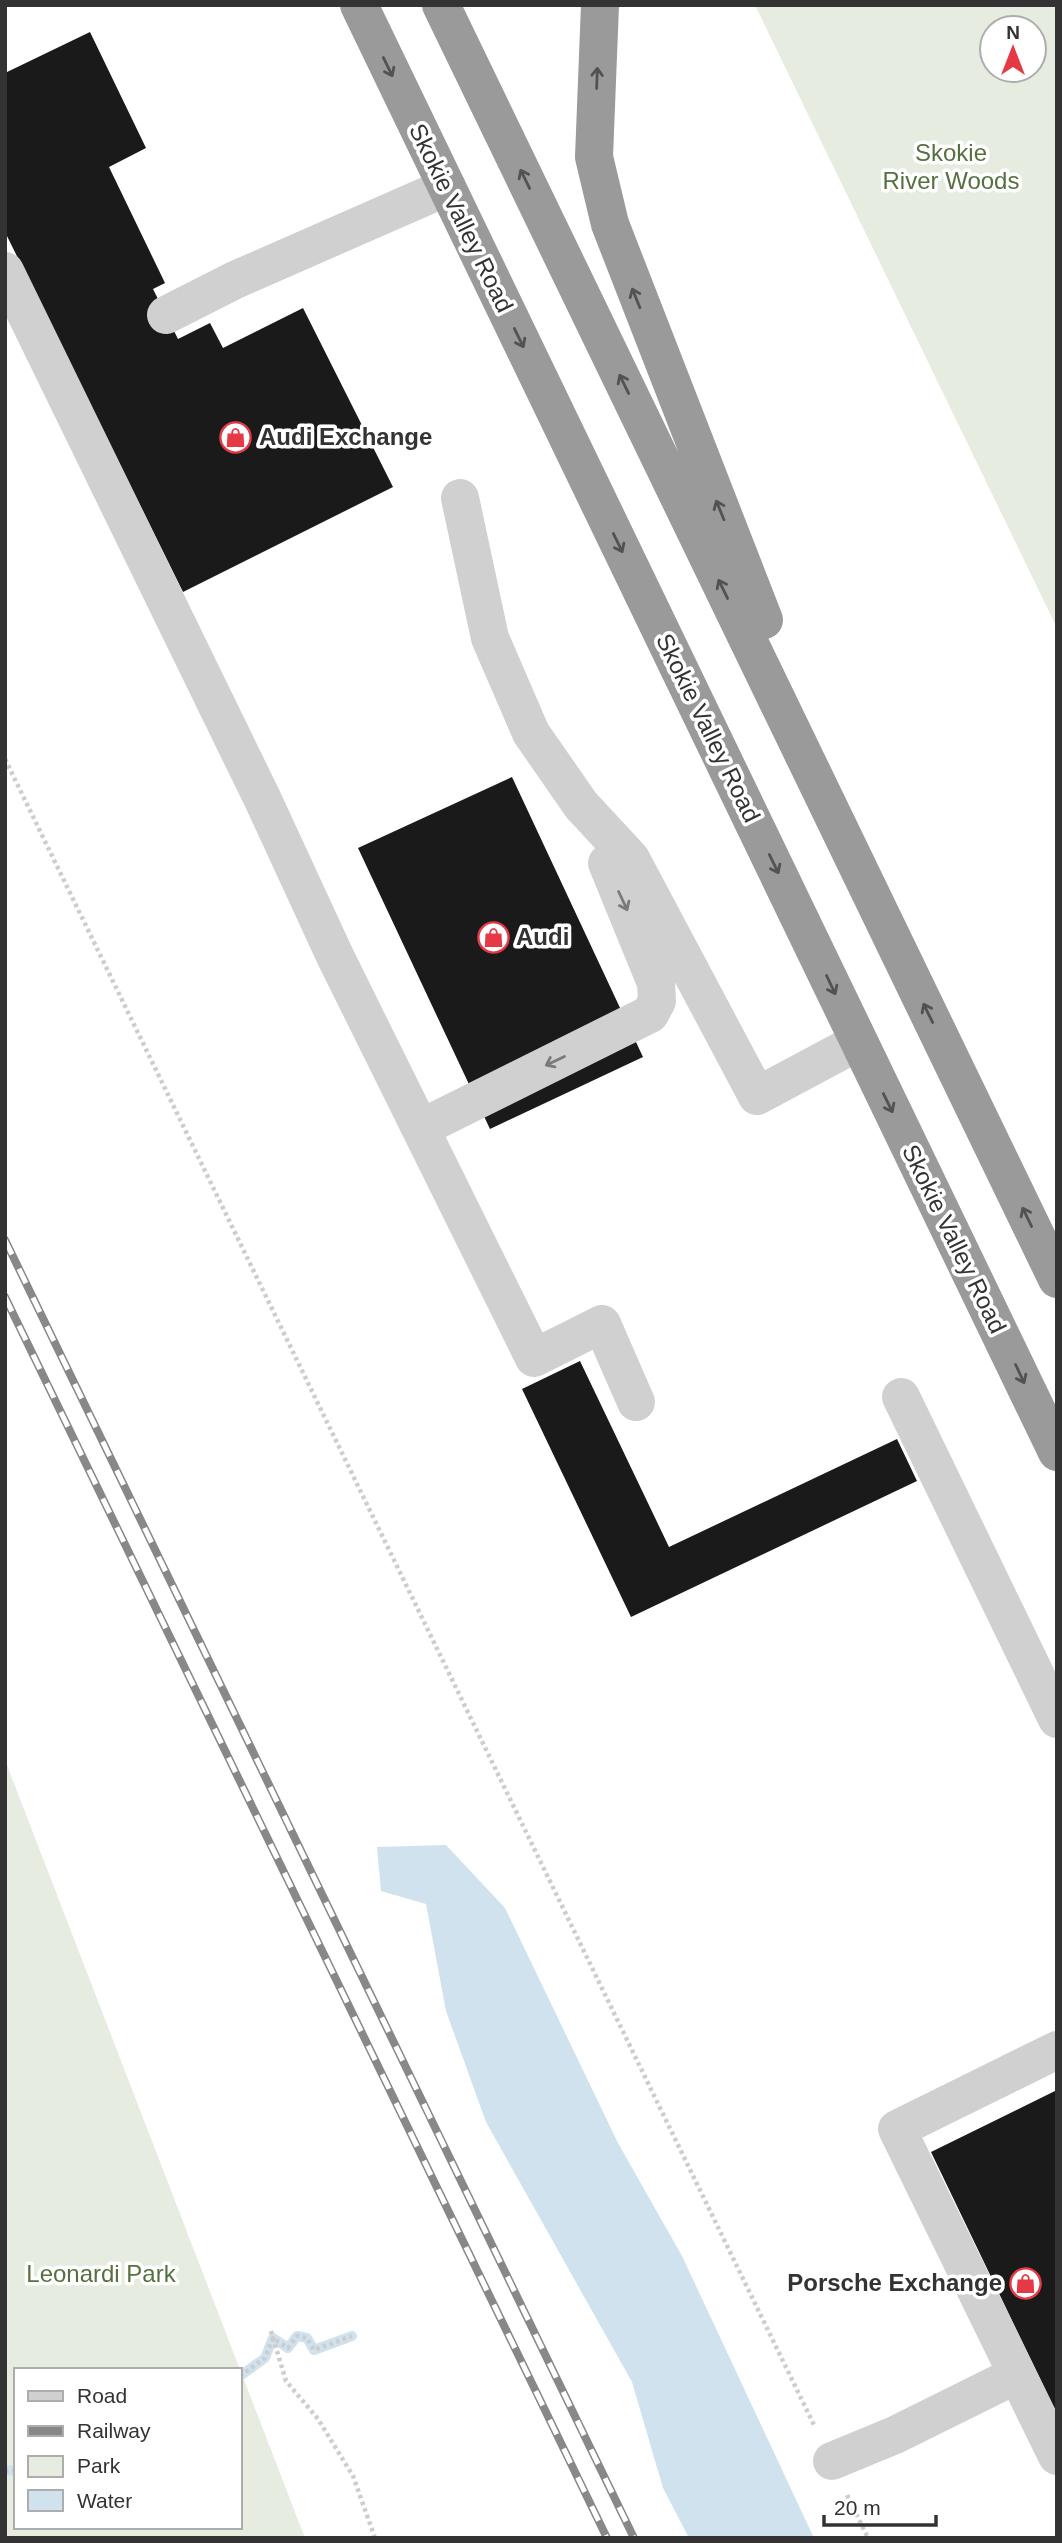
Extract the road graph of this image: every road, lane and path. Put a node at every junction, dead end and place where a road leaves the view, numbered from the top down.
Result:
1 (359, 5) edge
2 (442, 5) edge
3 (600, 5) edge
4 (447, 187) junction
5 (5, 271) edge
6 (166, 316) dead end
7 (460, 498) dead end
8 (5, 759) edge
9 (590, 815) junction
10 (880, 915) junction
11 (858, 1042) junction
12 (421, 1128) junction
13 (1057, 1279) edge
14 (901, 1398) dead end
15 (636, 1402) dead end
16 (1057, 1452) edge
17 (1057, 1719) edge
18 (1057, 2050) edge
19 (271, 2331) dead end
20 (352, 2336) dead end
21 (273, 2338) junction
22 (242, 2375) edge
23 (1017, 2375) junction
24 (1057, 2456) edge
25 (832, 2461) junction
26 (375, 2538) edge
27 (868, 2538) edge

1 -> 4 highway, Skokie Valley Road
10 -> 2 highway
10 -> 3 highway
4 - 6 lane
4 -> 11 highway, Skokie Valley Road
5 - 12 lane
7 - 9 lane
8 - 25 path
9 - 11 lane
9 -> 12 lane
13 -> 10 highway
11 -> 16 highway, Skokie Valley Road
12 - 15 lane
14 - 17 lane
18 - 23 lane
19 - 21 path
20 - 21 path
21 - 22 path
21 - 26 path
23 - 24 lane
23 - 25 lane
25 - 27 path

